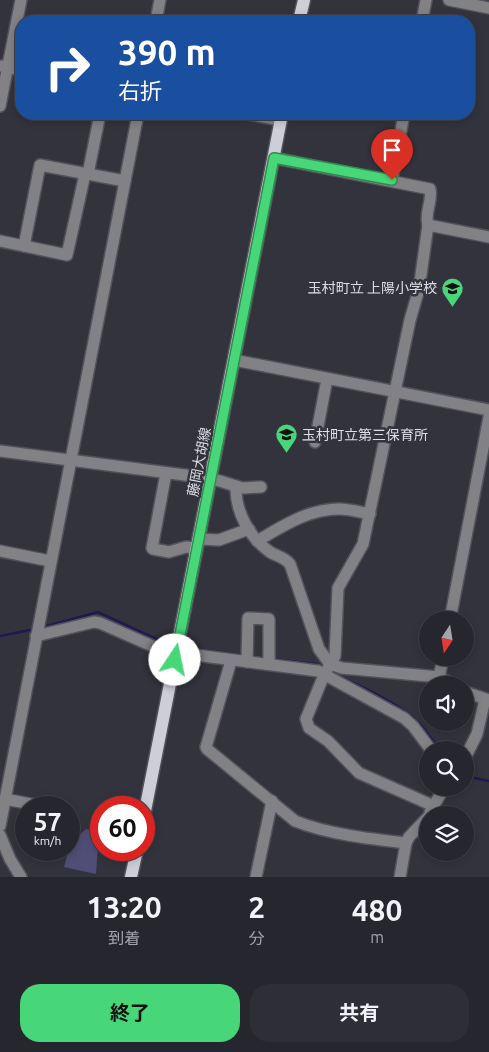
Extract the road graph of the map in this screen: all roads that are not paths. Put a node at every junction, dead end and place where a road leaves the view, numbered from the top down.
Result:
1 (21, 0) edge
2 (160, 0) edge
3 (304, 0) edge
4 (426, 0) edge
5 (449, 0) edge
6 (489, 8) edge
7 (17, 15) edge
8 (157, 15) edge
9 (301, 15) edge
10 (423, 15) edge
11 (15, 24) edge
12 (4, 67) edge
13 (0, 106) edge
14 (99, 120) edge
15 (137, 120) edge
16 (280, 120) edge
17 (403, 120) edge
18 (274, 158) junction
19 (87, 174) junction
20 (392, 180) junction
21 (125, 181) junction
22 (428, 225) junction
23 (489, 236) edge
24 (0, 241) edge
25 (24, 246) junction
26 (234, 360) junction
27 (327, 379) junction
28 (395, 391) junction
29 (489, 410) edge
30 (489, 417) edge
31 (315, 442) dead end
32 (0, 451) edge
33 (71, 461) junction
34 (166, 472) junction
35 (211, 479) junction
36 (236, 486) junction
37 (260, 487) dead end
38 (370, 514) junction
39 (249, 529) junction
40 (257, 541) junction
41 (198, 543) junction
42 (0, 551) edge
43 (50, 561) junction
44 (452, 611) edge
45 (37, 630) junction
46 (177, 654) junction
47 (247, 658) junction
48 (268, 660) junction
49 (231, 661) junction
50 (442, 666) edge
51 (327, 669) junction
52 (440, 676) joint
53 (474, 695) edge
54 (487, 700) edge
55 (424, 741) edge
56 (474, 741) edge
57 (148, 796) edge
58 (5, 799) junction
59 (15, 801) edge
60 (272, 801) junction
61 (419, 806) edge
62 (419, 825) edge
63 (0, 826) edge
64 (0, 835) edge
65 (406, 843) junction
66 (135, 861) edge
67 (20, 877) edge
68 (131, 877) edge
69 (256, 877) edge
70 (400, 877) edge

1 - 7 street
2 - 8 street
3 - 9 main road
4 - 10 street
5 - 6 street
11 - 12 street
12 - 13 street
14 - 19 street
15 - 21 street
16 - 18 main road, 藤岡大胡線
17 - 20 street
18 - 20 street
18 - 26 main road, 藤岡大胡線
19 - 21 street
19 - 25 street
19 - 25 street
20 - 22 street
21 - 33 street
22 - 23 street
22 - 28 street
24 - 25 street
26 - 27 street
26 - 35 main road, 藤岡大胡線
27 - 28 street
27 - 31 street
28 - 29 street
28 - 38 street
30 - 44 street
32 - 33 street
33 - 34 street
33 - 43 street
34 - 35 street
34 - 41 street
35 - 36 street
35 - 41 main road, 藤岡大胡線
36 - 37 street
36 - 39 street
38 - 40 street
38 - 51 street
39 - 40 street
39 - 41 street
40 - 51 street
41 - 46 main road, 藤岡大胡線
42 - 43 street
43 - 45 street
45 - 46 street
45 - 58 street
46 - 49 street
46 - 57 main road, 藤岡大胡線
47 - 48 street
47 - 48 street
47 - 49 street
48 - 51 street
49 - 60 street
50 - 52 street
51 - 52 street
51 - 55 street
51 - 61 street
53 - 54 street
54 - 56 street
58 - 59 street
58 - 63 street
60 - 65 street
60 - 69 street
62 - 65 street
64 - 67 street
65 - 70 street
66 - 68 main road

